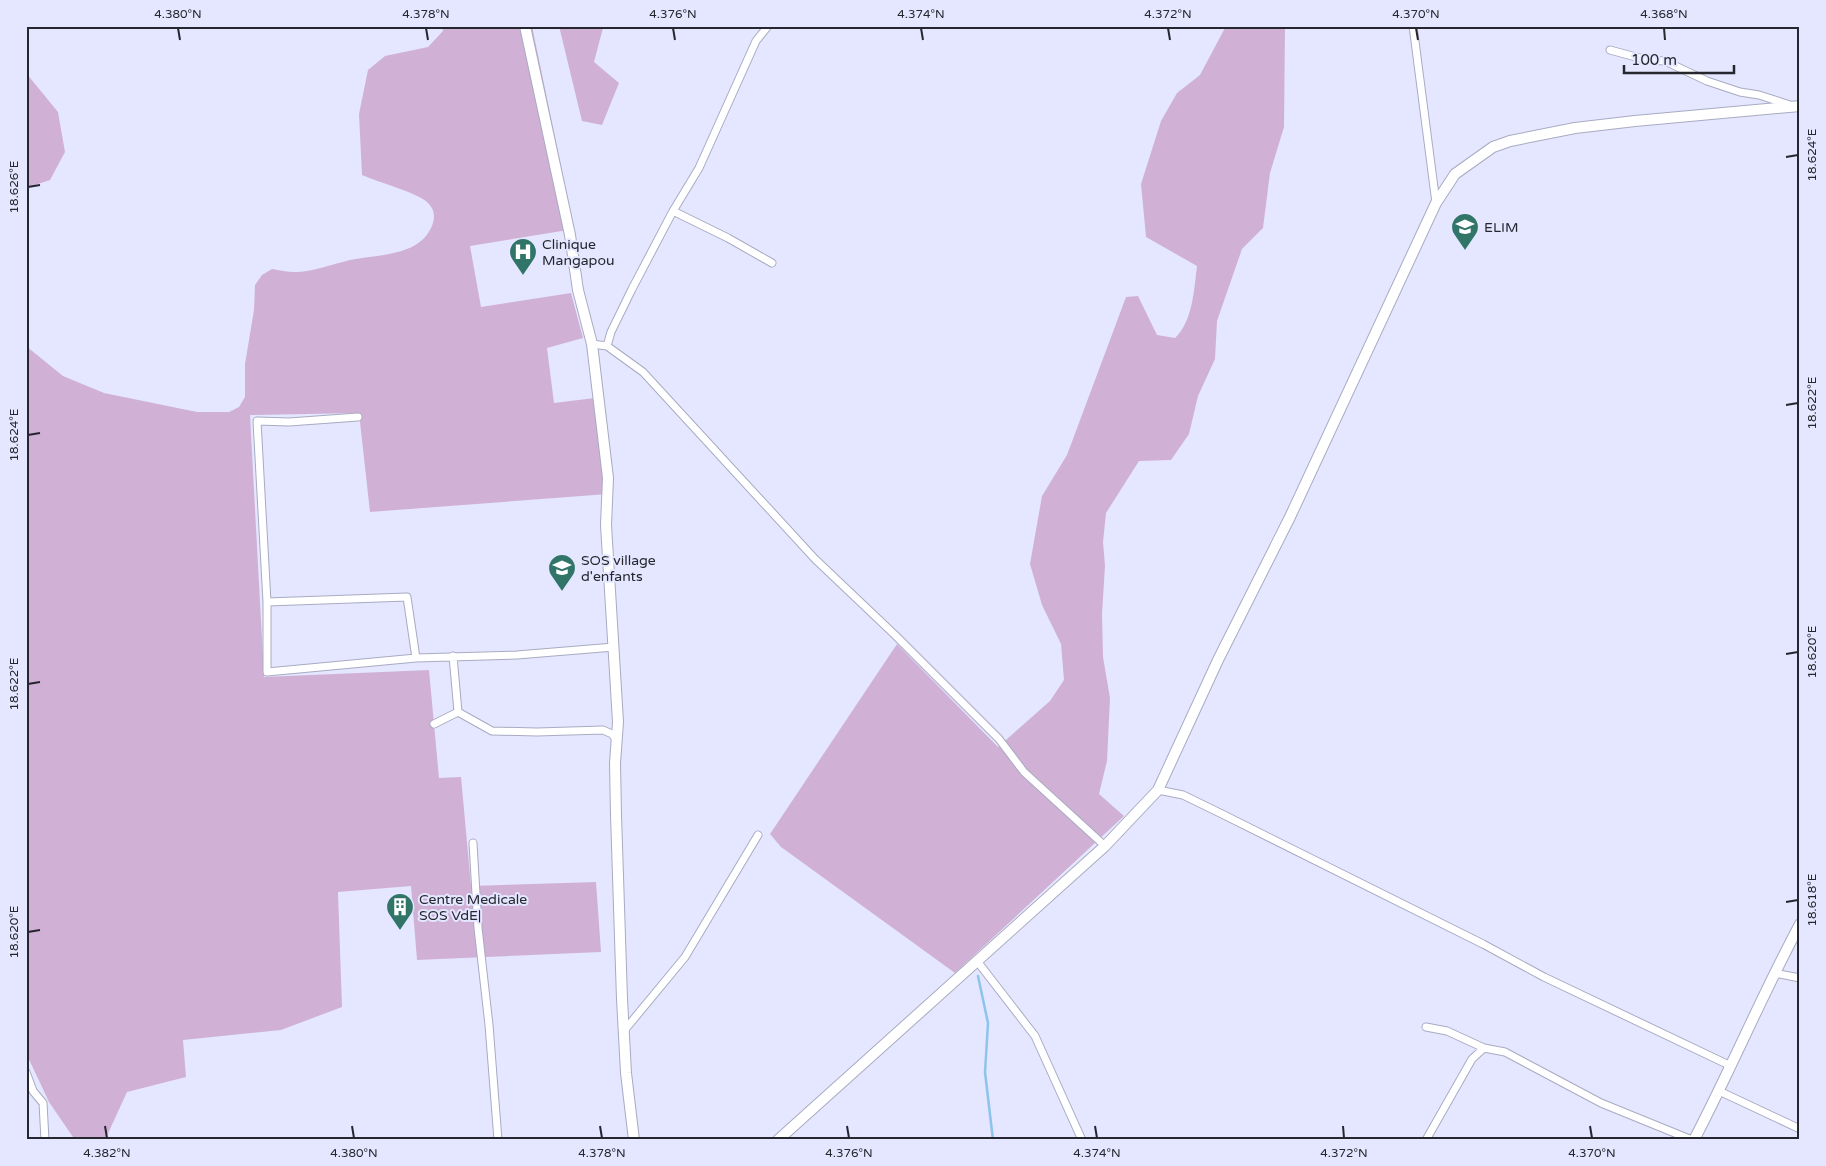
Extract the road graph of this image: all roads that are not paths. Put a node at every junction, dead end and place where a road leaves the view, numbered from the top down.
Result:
1 (525, 26) edge
2 (768, 26) edge
3 (1413, 26) edge
4 (1610, 50) dead end
5 (1796, 106) edge
6 (1436, 203) junction
7 (673, 211) junction
8 (772, 263) dead end
9 (592, 344) junction
10 (607, 346) junction
11 (358, 417) dead end
12 (266, 602) junction
13 (614, 648) junction
14 (453, 656) junction
15 (416, 658) junction
16 (458, 712) junction
17 (434, 724) dead end
18 (617, 742) junction
19 (1158, 790) junction
20 (758, 835) dead end
21 (473, 843) dead end
22 (1105, 846) junction
23 (1800, 924) edge
24 (977, 961) junction
25 (1774, 973) junction
26 (1800, 978) edge
27 (1426, 1027) dead end
28 (623, 1032) junction
29 (1484, 1048) junction
30 (1731, 1066) junction
31 (26, 1072) edge
32 (1719, 1091) junction
33 (1800, 1129) edge
34 (45, 1140) edge
35 (498, 1140) edge
36 (634, 1140) edge
37 (778, 1140) edge
38 (1082, 1140) edge
39 (1426, 1140) edge
40 (1693, 1140) edge

1 - 9 street
2 - 7 street
3 - 6 street
4 - 5 street
5 - 6 street
6 - 19 street
7 - 8 street
7 - 10 street
9 - 10 street
9 - 13 street
10 - 22 street
11 - 12 street
12 - 15 street
12 - 15 street
13 - 14 street
13 - 18 street
14 - 15 street
14 - 16 street
16 - 17 street
16 - 18 street
18 - 28 street
19 - 22 street
19 - 30 street
20 - 28 street
21 - 35 street
22 - 24 street
23 - 25 street
24 - 37 street
24 - 38 street
25 - 26 street
25 - 30 street
27 - 29 street
28 - 36 street
29 - 39 street
29 - 40 street
30 - 32 street
31 - 34 street
32 - 33 street
32 - 40 street

